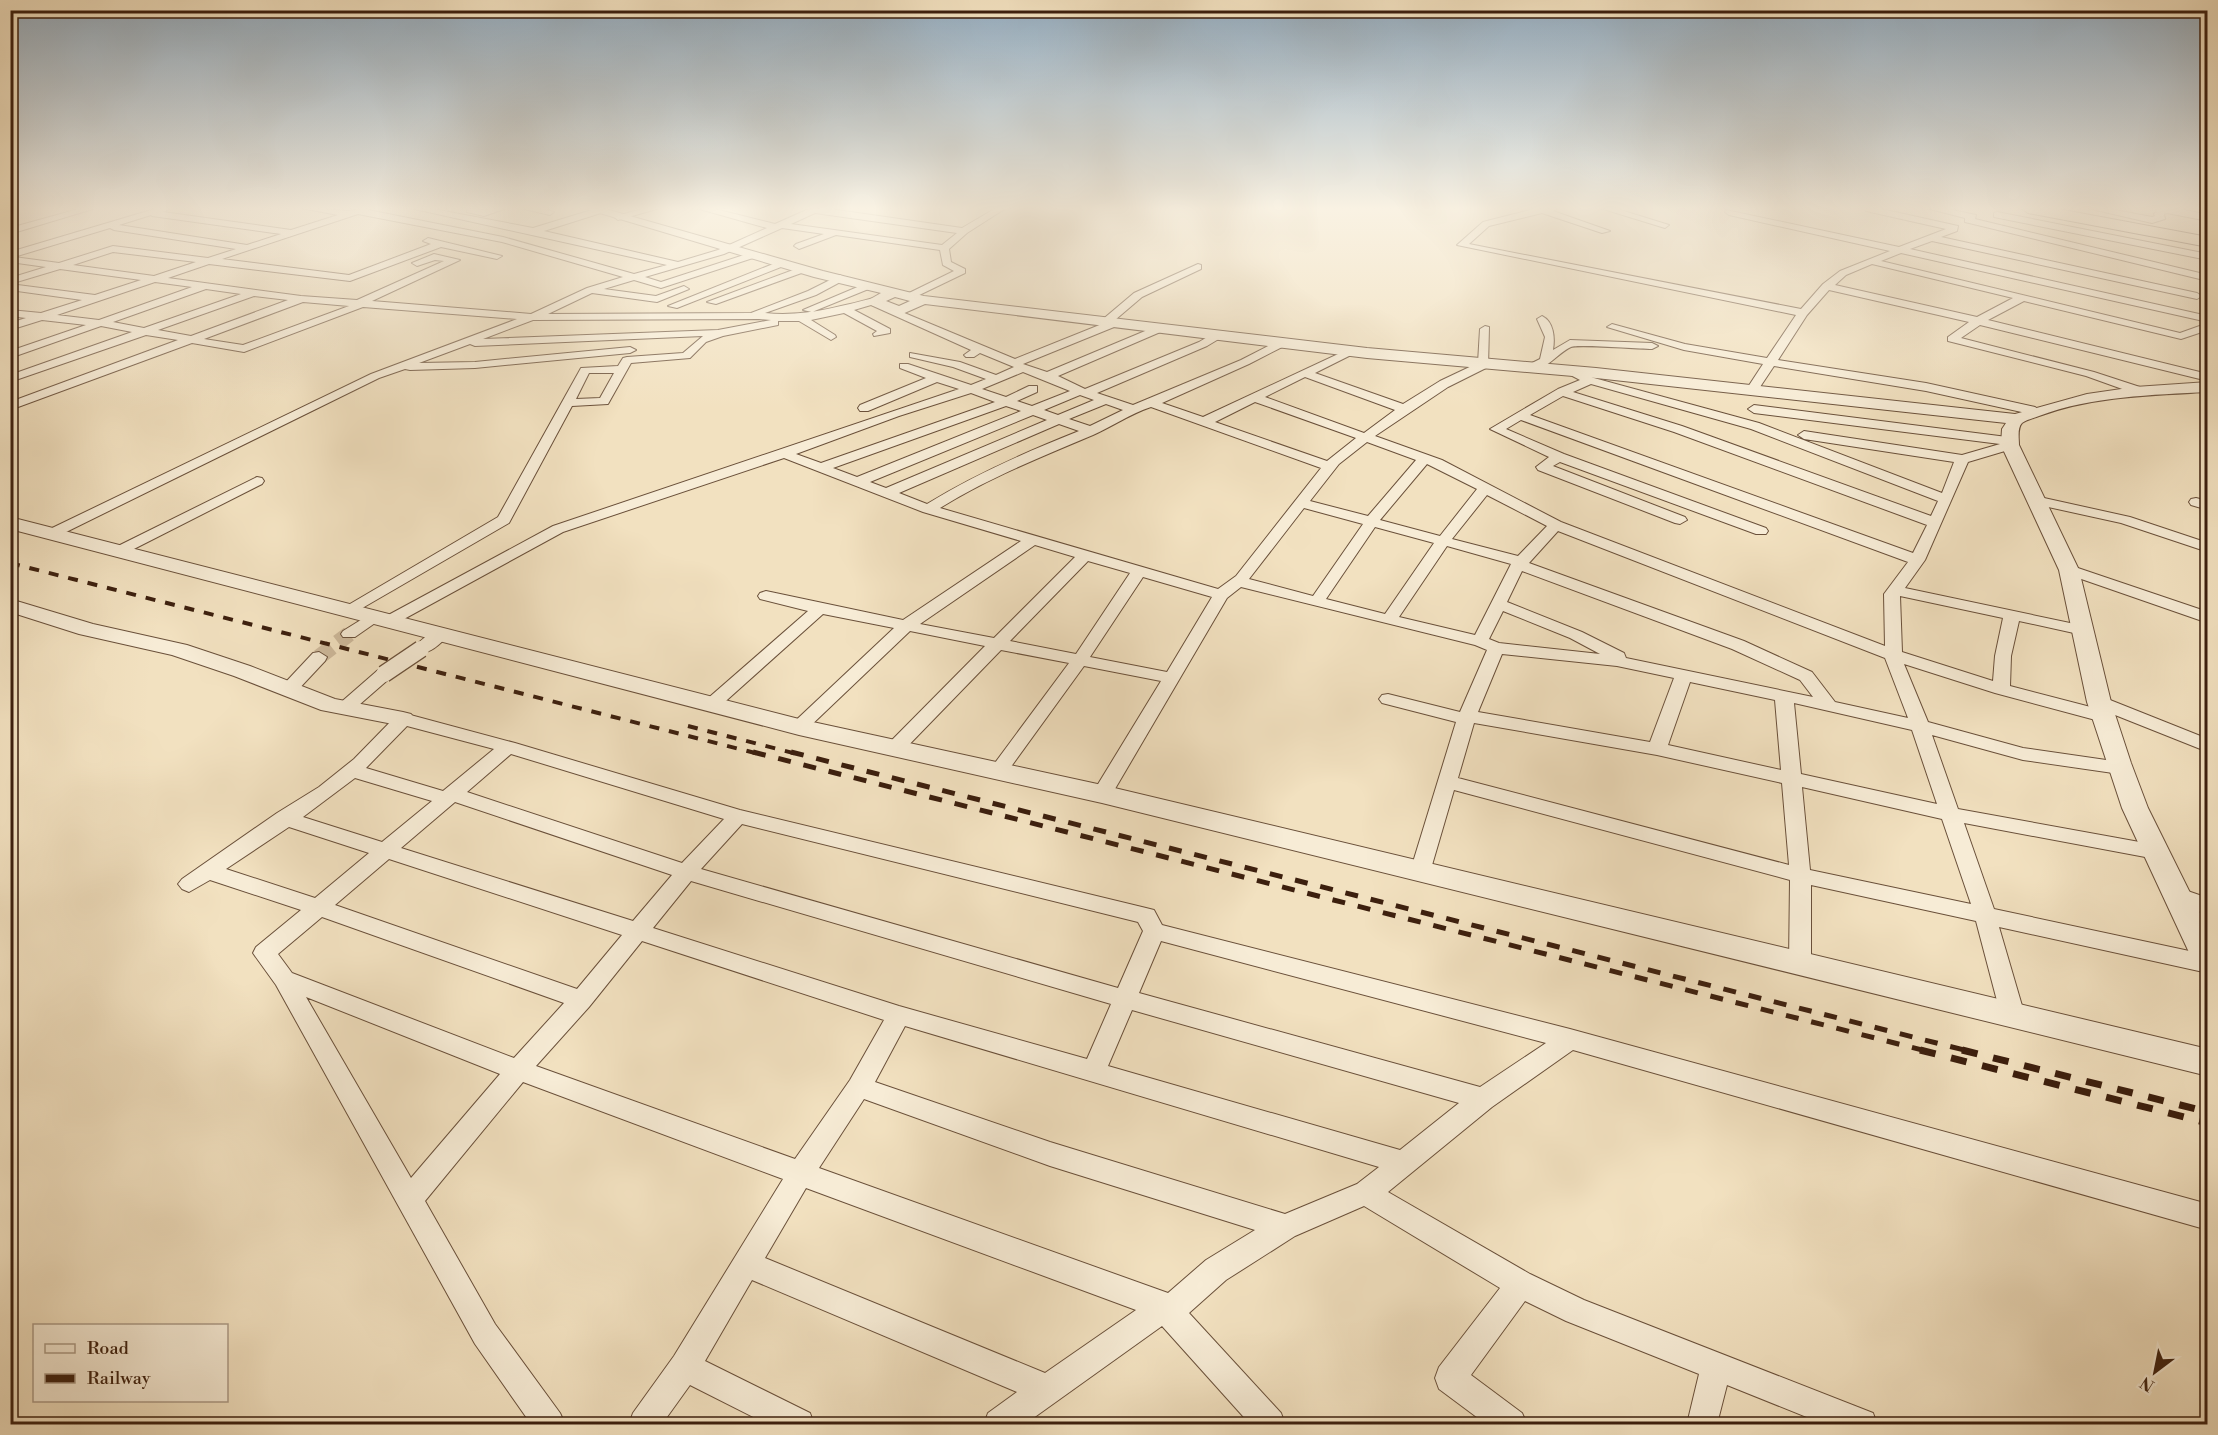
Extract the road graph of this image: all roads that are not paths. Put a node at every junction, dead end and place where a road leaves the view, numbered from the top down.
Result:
1 (28, 275) edge
2 (128, 275) edge
3 (167, 275) edge
4 (295, 275) edge
5 (375, 275) edge
6 (383, 275) edge
7 (423, 275) edge
8 (620, 275) edge
9 (640, 275) edge
10 (692, 275) edge
11 (724, 275) edge
12 (747, 275) edge
13 (787, 275) edge
14 (817, 275) edge
15 (824, 275) edge
16 (955, 275) edge
17 (1181, 275) edge
18 (1612, 275) edge
19 (1841, 275) edge
20 (1928, 275) edge
21 (2013, 275) edge
22 (2055, 275) edge
23 (2103, 275) edge
24 (630, 278) junction
25 (840, 278) junction
26 (156, 279) junction
27 (10, 281) edge
28 (2045, 282) junction
29 (794, 285) dead end
30 (207, 286) junction
31 (352, 286) junction
32 (867, 286) junction
33 (1827, 286) junction
34 (10, 287) edge
35 (589, 291) junction
36 (255, 292) junction
37 (894, 292) junction
38 (2197, 296) dead end
39 (98, 298) junction
40 (917, 298) junction
41 (2022, 298) junction
42 (301, 299) junction
43 (657, 299) junction
44 (327, 301) junction
45 (872, 301) junction
46 (360, 304) junction
47 (746, 304) dead end
48 (846, 310) junction
49 (10, 313) edge
50 (1803, 313) junction
51 (684, 315) junction
52 (636, 316) junction
53 (660, 316) junction
54 (715, 316) junction
55 (749, 316) junction
56 (40, 317) junction
57 (532, 317) junction
58 (803, 318) junction
59 (1542, 319) dead end
60 (2208, 319) edge
61 (788, 320) junction
62 (1978, 321) junction
63 (100, 323) junction
64 (1110, 323) junction
65 (2208, 326) edge
66 (10, 327) edge
67 (1612, 327) dead end
68 (1161, 328) junction
69 (1485, 328) dead end
70 (147, 331) junction
71 (731, 332) junction
72 (878, 334) dead end
73 (1218, 334) junction
74 (625, 337) junction
75 (831, 337) dead end
76 (193, 339) junction
77 (1284, 342) junction
78 (457, 344) junction
79 (1684, 347) junction
80 (979, 350) junction
81 (1351, 351) junction
82 (10, 355) edge
83 (914, 355) dead end
84 (627, 359) junction
85 (1545, 361) junction
86 (1769, 362) junction
87 (956, 364) junction
88 (1019, 365) junction
89 (1484, 365) junction
90 (904, 366) dead end
91 (398, 367) junction
92 (1530, 368) junction
93 (1569, 371) junction
94 (1304, 373) junction
95 (1048, 376) junction
96 (938, 377) junction
97 (997, 378) junction
98 (2208, 378) edge
99 (10, 380) edge
100 (1590, 380) junction
101 (2208, 387) edge
102 (972, 389) junction
103 (1033, 389) dead end
104 (1752, 390) junction
105 (1084, 391) junction
106 (2139, 391) junction
107 (10, 392) edge
108 (1562, 392) junction
109 (1796, 396) junction
110 (32, 398) junction
111 (1254, 398) junction
112 (1104, 400) junction
113 (1008, 401) junction
114 (568, 403) junction
115 (1151, 404) junction
116 (10, 406) edge
117 (864, 408) dead end
118 (1404, 409) junction
119 (1754, 409) dead end
120 (1133, 410) junction
121 (1034, 411) junction
122 (889, 416) junction
123 (1521, 416) junction
124 (1807, 417) junction
125 (1062, 420) junction
126 (1204, 422) junction
127 (2018, 429) junction
128 (1091, 431) junction
129 (924, 432) junction
130 (1365, 437) junction
131 (1802, 440) junction
132 (951, 444) junction
133 (784, 454) junction
134 (1559, 457) junction
135 (1424, 459) junction
136 (1962, 459) junction
137 (1330, 466) junction
138 (821, 468) junction
139 (257, 481) dead end
140 (858, 482) junction
141 (1486, 488) junction
142 (1650, 488) junction
143 (887, 493) junction
144 (1946, 499) junction
145 (1627, 500) junction
146 (2035, 500) junction
147 (1301, 503) junction
148 (928, 509) junction
149 (1680, 520) dead end
150 (1371, 522) junction
151 (10, 523) edge
152 (1935, 523) junction
153 (1556, 525) junction
154 (1761, 531) dead end
155 (52, 533) junction
156 (1032, 540) junction
157 (1443, 541) junction
158 (2208, 548) edge
159 (119, 551) junction
160 (1085, 555) junction
161 (1917, 560) junction
162 (1520, 564) junction
163 (2069, 570) junction
164 (1139, 571) junction
165 (1239, 581) junction
166 (1894, 590) junction
167 (1221, 595) junction
168 (766, 596) dead end
169 (1317, 601) junction
170 (1498, 604) junction
171 (10, 605) edge
172 (820, 609) junction
173 (2012, 614) junction
174 (2208, 618) edge
175 (379, 620) junction
176 (1389, 620) junction
177 (347, 623) junction
178 (906, 626) junction
179 (2083, 630) junction
180 (430, 642) junction
181 (998, 644) junction
182 (1488, 644) junction
183 (1894, 655) junction
184 (319, 657) tunnel mouth
185 (1080, 660) junction
186 (1630, 664) junction
187 (1684, 675) junction
188 (1173, 678) junction
189 (289, 689) junction
190 (2001, 689) junction
191 (1784, 696) junction
192 (1388, 699) dead end
193 (712, 704) junction
194 (1829, 706) junction
195 (345, 708) junction
196 (2101, 709) junction
197 (1467, 717) junction
198 (403, 719) junction
199 (1920, 726) junction
200 (799, 727) junction
201 (2208, 746) edge
202 (508, 747) junction
203 (895, 748) junction
204 (1657, 749) junction
205 (2120, 768) junction
206 (350, 770) junction
207 (998, 771) junction
208 (1792, 780) junction
209 (1448, 782) junction
210 (452, 794) junction
211 (1102, 795) junction
212 (1951, 814) junction
213 (738, 816) junction
214 (284, 818) junction
215 (385, 850) junction
216 (2156, 852) junction
217 (210, 872) junction
218 (686, 872) junction
219 (1420, 872) junction
220 (1800, 875) junction
221 (189, 884) dead end
222 (2176, 895) junction
223 (2208, 907) edge
224 (321, 908) junction
225 (1985, 914) junction
226 (1154, 931) junction
227 (636, 932) junction
228 (2208, 963) edge
229 (1800, 964) junction
230 (285, 979) junction
231 (1126, 997) junction
232 (581, 1000) junction
233 (899, 1015) junction
234 (2013, 1016) junction
235 (1570, 1039) junction
236 (2208, 1063) edge
237 (518, 1070) junction
238 (1093, 1073) junction
239 (859, 1087) junction
240 (1483, 1099) junction
241 (1406, 1163) junction
242 (800, 1174) junction
243 (1366, 1193) junction
244 (409, 1200) junction
245 (2208, 1216) edge
246 (1285, 1227) junction
247 (746, 1264) junction
248 (1520, 1284) junction
249 (1168, 1309) junction
250 (685, 1367) junction
251 (1716, 1367) junction
252 (1048, 1390) junction
253 (549, 1425) edge
254 (644, 1425) edge
255 (799, 1425) edge
256 (999, 1425) edge
257 (1270, 1425) edge
258 (1511, 1425) edge
259 (1701, 1425) edge
260 (1862, 1425) edge

1 - 27 street
2 - 26 street
3 - 26 street
4 - 31 street
5 - 31 street
6 - 31 street
7 - 46 street
8 - 24 street
9 - 24 street
10 - 24 street
11 - 43 street
12 - 53 street
13 - 51 street
14 - 29 street
15 - 25 street
16 - 40 street
17 - 64 street
18 - 50 street
19 - 33 street
20 - 41 street
21 - 28 street
22 - 28 street
23 - 38 street
24 - 35 street
25 - 32 street
25 - 55 street
26 - 30 street
26 - 39 street
28 - 60 street
30 - 36 street
30 - 63 street
31 - 42 street
31 - 44 street
32 - 37 street
32 - 61 street
33 - 50 street
33 - 62 street
34 - 39 street
35 - 43 street
35 - 57 street
36 - 42 street
36 - 70 street
37 - 40 street
37 - 45 street
39 - 56 street
40 - 45 street
40 - 64 street
41 - 62 street
41 - 65 street
42 - 44 street
42 - 76 street
43 - 52 street
44 - 46 street
45 - 48 street
45 - 80 street
46 - 57 street
46 - 76 street
47 - 54 street
48 - 58 street
48 - 72 street
49 - 56 street
50 - 86 street
51 - 53 street
51 - 54 street
52 - 53 street
52 - 57 street
52 - 74 street
54 - 55 street
55 - 61 street
56 - 63 street
56 - 66 street
57 - 78 street
58 - 61 street
58 - 75 street
59 - 85 street
61 - 71 street
62 - 98 street
62 - 106 street
63 - 70 street
63 - 82 street
64 - 68 street
64 - 88 street
67 - 79 street
68 - 73 street
68 - 95 street
69 - 89 street
70 - 76 street
70 - 99 street
71 - 74 street
71 - 84 street
73 - 77 street
73 - 105 street
74 - 78 street
74 - 84 street
76 - 110 street
77 - 81 street
77 - 115 street
78 - 91 street
79 - 85 street
79 - 86 street
80 - 87 street
80 - 88 street
81 - 89 street
81 - 94 street
83 - 87 street
84 - 91 street
84 - 114 street
84 - 114 street
85 - 92 street
86 - 104 street
86 - 127 street
87 - 97 street
88 - 95 street
88 - 97 street
89 - 92 street
89 - 118 street
90 - 96 street
91 - 155 street
92 - 93 street
93 - 100 street
93 - 104 street
94 - 111 street
94 - 118 street
95 - 105 street
96 - 102 street
96 - 117 street
97 - 102 street
100 - 108 street
100 - 131 street
101 - 106 street
102 - 113 street
102 - 122 street
103 - 113 street
104 - 109 street
105 - 112 street
105 - 121 street
106 - 127 street
107 - 110 street
108 - 123 street
108 - 152 street
109 - 124 street
109 - 127 street
110 - 116 street
111 - 126 street
111 - 130 street
112 - 120 street
112 - 125 street
113 - 121 street
113 - 129 street
114 - 177 street
115 - 120 street
115 - 126 street
118 - 130 street
119 - 124 street
120 - 128 street
121 - 125 street
121 - 132 street
122 - 129 street
122 - 133 street
123 - 134 street
123 - 161 street
124 - 127 street
124 - 131 street
125 - 128 street
125 - 143 street
126 - 137 street
127 - 136 street
127 - 146 street
128 - 148 street
129 - 132 street
129 - 138 street
130 - 135 street
130 - 137 street
131 - 136 street
131 - 144 street
132 - 140 street
133 - 138 street
133 - 175 street
134 - 142 street
134 - 145 street
135 - 141 street
135 - 150 street
136 - 144 street
137 - 147 street
138 - 140 street
139 - 159 street
140 - 143 street
141 - 153 street
141 - 157 street
142 - 145 street
142 - 154 street
143 - 148 street
144 - 152 street
145 - 149 street
146 - 158 street
146 - 163 street
147 - 150 street
147 - 165 street
148 - 156 street
150 - 157 street
150 - 169 street
151 - 155 street
152 - 161 street
153 - 162 street
153 - 183 street
155 - 159 street
156 - 160 street
156 - 178 street
157 - 162 street
157 - 176 street
159 - 177 street
160 - 164 street
160 - 181 street
161 - 166 street
162 - 170 street
162 - 194 street
163 - 174 street
163 - 179 street
164 - 167 street
164 - 185 street
165 - 167 street
165 - 169 street
166 - 173 street
166 - 183 street
167 - 188 street
168 - 172 street
169 - 176 street
170 - 182 street
170 - 186 street
171 - 189 street
172 - 178 street
172 - 193 street
173 - 179 street
173 - 190 street
175 - 177 street
175 - 180 street
176 - 182 street
178 - 181 street
178 - 200 street
179 - 196 street
180 - 193 street
180 - 195 street, bridge
181 - 185 street
181 - 203 street
182 - 186 street
182 - 197 street
183 - 190 street
183 - 199 street
184 - 189 street
185 - 188 street
185 - 207 street
186 - 187 street
187 - 191 street
187 - 204 street
188 - 211 street
189 - 195 street
190 - 196 street
191 - 194 street
191 - 208 street
192 - 197 street
193 - 200 street
194 - 199 street
195 - 198 street
196 - 201 street
196 - 205 street
197 - 204 street
197 - 209 street
198 - 202 street
198 - 206 street
199 - 205 street
199 - 212 street
200 - 203 street
202 - 210 street
202 - 213 street
203 - 207 street
204 - 208 street
205 - 216 street
206 - 210 street
206 - 214 street
207 - 211 street
208 - 212 street
208 - 220 street
209 - 219 street
209 - 220 street
210 - 215 street
210 - 218 street
211 - 219 street
212 - 216 street
212 - 225 street
213 - 218 street
213 - 226 street
214 - 215 street
214 - 217 street
215 - 224 street
215 - 227 street
216 - 222 street
217 - 221 street
217 - 224 street
218 - 227 street
218 - 231 street
219 - 229 street
220 - 225 street
220 - 229 street
222 - 223 street
222 - 228 street
224 - 230 street
224 - 232 street
225 - 228 street
225 - 234 street
226 - 231 street
226 - 235 street
227 - 232 street
227 - 233 street
229 - 234 street
230 - 237 street
230 - 244 street
231 - 238 street
231 - 240 street
232 - 237 street
233 - 238 street
233 - 239 street
234 - 236 street
235 - 240 street
235 - 245 street
237 - 242 street
237 - 244 street
238 - 241 street
239 - 242 street
239 - 246 street
240 - 241 street
241 - 243 street
242 - 247 street
242 - 249 street
243 - 246 street
243 - 248 street
244 - 253 street
246 - 249 street
247 - 250 street
247 - 252 street
248 - 251 street
248 - 258 street
249 - 252 street
249 - 257 street
250 - 254 street
250 - 255 street
251 - 259 street
251 - 260 street
252 - 256 street

